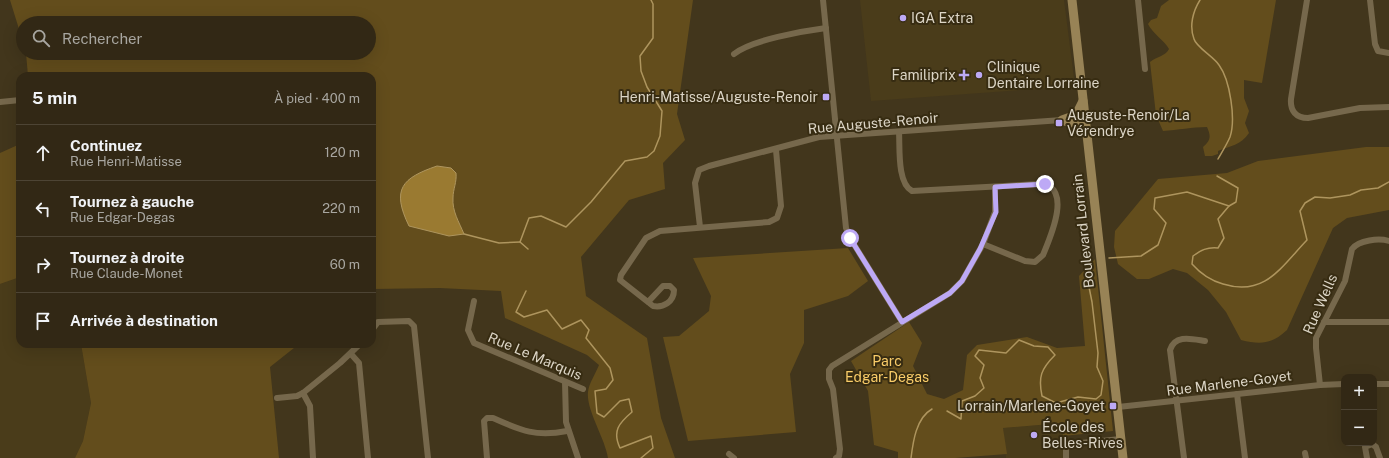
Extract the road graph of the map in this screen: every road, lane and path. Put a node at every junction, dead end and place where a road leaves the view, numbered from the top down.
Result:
1 (823, 0) edge
2 (1072, 0) edge
3 (1138, 0) edge
4 (1307, 0) edge
5 (1370, 0) edge
6 (826, 28) junction
7 (1389, 53) edge
8 (734, 54) dead end
9 (1145, 69) dead end
10 (16, 100) edge
11 (1083, 101) junction
12 (0, 102) edge
13 (1389, 107) edge
14 (1062, 120) junction
15 (899, 132) junction
16 (1087, 134) junction
17 (836, 136) junction
18 (776, 150) junction
19 (995, 187) junction
20 (700, 227) junction
21 (1389, 241) edge
22 (982, 244) junction
23 (474, 301) dead end
24 (648, 302) dead end
25 (902, 322) junction
26 (1324, 322) junction
27 (1389, 322) edge
28 (376, 325) edge
29 (1205, 341) dead end
30 (356, 348) edge
31 (351, 354) junction
32 (565, 382) junction
33 (1341, 384) edge
34 (1377, 384) edge
35 (1389, 384) edge
36 (1320, 385) junction
37 (583, 389) dead end
38 (303, 393) junction
39 (1237, 394) junction
40 (277, 398) dead end
41 (1178, 402) junction
42 (1118, 408) junction
43 (567, 431) junction
44 (1121, 439) junction
45 (313, 458) edge
46 (368, 458) edge
47 (428, 458) edge
48 (487, 458) edge
49 (578, 458) edge
50 (836, 458) edge
51 (1066, 458) edge
52 (1123, 458) edge
53 (1184, 458) edge
54 (1245, 458) edge
55 (1367, 458) edge
56 (1380, 458) edge

1 - 6 street
2 - 11 main road, Boulevard Lorrain
3 - 9 street
4 - 13 street
5 - 7 street
6 - 8 street
6 - 17 street
10 - 12 street
11 - 14 main road
11 - 16 main road, Boulevard Lorrain
14 - 15 street, Rue Auguste-Renoir
14 - 16 main road
15 - 17 street, Rue Auguste-Renoir
15 - 19 street
16 - 42 main road, Boulevard Lorrain
17 - 18 street, Rue Auguste-Renoir
17 - 25 street
18 - 20 street, Rue Auguste-Renoir
18 - 20 street
19 - 22 street
19 - 22 street
20 - 24 street
21 - 26 street, Rue Wells
22 - 25 street
23 - 32 street, Rue Le Marquis
25 - 50 street
26 - 27 street
26 - 36 street, Rue Wells
28 - 47 street
29 - 41 street
30 - 31 street
31 - 38 street
31 - 46 street
32 - 37 street, Rue Le Marquis
32 - 43 street
33 - 36 street, Rue Marlene-Goyet
34 - 35 street
36 - 39 street, Rue Marlene-Goyet
38 - 40 street
38 - 45 street
39 - 41 street, Rue Marlene-Goyet
39 - 54 street
41 - 42 street, Rue Marlene-Goyet
41 - 53 street
42 - 44 main road, Boulevard Lorrain
43 - 48 street
43 - 49 street
44 - 51 street
44 - 52 main road, Boulevard Lorrain
55 - 56 street

